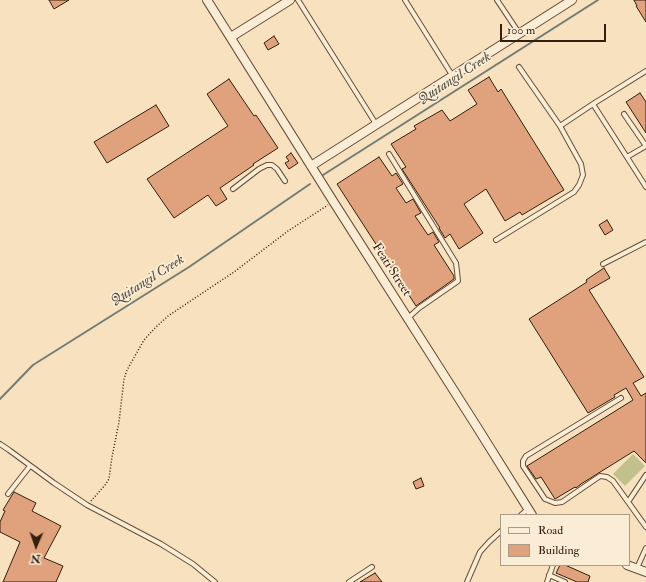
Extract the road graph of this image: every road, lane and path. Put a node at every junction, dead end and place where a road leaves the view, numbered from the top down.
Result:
1 (207, 0) edge
2 (290, 0) edge
3 (298, 0) edge
4 (405, 0) edge
5 (497, 0) edge
6 (572, 0) edge
7 (519, 34) junction
8 (231, 37) junction
9 (519, 67) dead end
10 (646, 71) edge
11 (452, 75) junction
12 (593, 104) junction
13 (624, 114) dead end
14 (376, 124) junction
15 (560, 126) junction
16 (646, 146) edge
17 (389, 154) dead end
18 (627, 157) junction
19 (311, 166) junction
20 (285, 181) dead end
21 (646, 187) edge
22 (234, 189) dead end
23 (333, 201) junction
24 (496, 240) dead end
25 (646, 242) edge
26 (603, 264) dead end
27 (408, 318) junction
28 (621, 398) dead end
29 (0, 444) edge
30 (30, 466) junction
31 (646, 475) edge
32 (8, 494) dead end
33 (628, 502) junction
34 (87, 505) junction
35 (530, 512) edge
36 (646, 527) edge
37 (500, 532) edge
38 (646, 548) edge
39 (372, 566) dead end
40 (553, 566) edge
41 (629, 566) edge
42 (636, 569) junction
43 (646, 572) edge
44 (549, 575) junction
45 (215, 582) edge
46 (349, 582) edge
47 (467, 582) edge
48 (547, 582) edge
49 (565, 582) edge

1 - 8 street, Feati Street
2 - 8 street
3 - 14 lane
4 - 11 lane
5 - 7 lane
6 - 7 street
7 - 11 street
8 - 19 street, Feati Street
9 - 15 lane
10 - 12 lane
11 - 14 street
12 - 15 lane
12 - 18 lane
13 - 16 lane
14 - 19 street
15 - 24 lane
16 - 18 lane
17 - 27 lane
18 - 21 lane
19 - 23 street, Feati Street
20 - 22 lane
23 - 27 street, Feati Street
23 - 34 path
25 - 26 lane
27 - 35 street, Feati Street
28 - 33 lane
29 - 30 lane
30 - 32 lane
30 - 34 lane
31 - 33 lane
33 - 36 lane
34 - 45 lane
37 - 47 lane
38 - 42 lane
39 - 46 lane
40 - 44 lane
41 - 42 street
42 - 43 street
44 - 48 lane
44 - 49 lane

